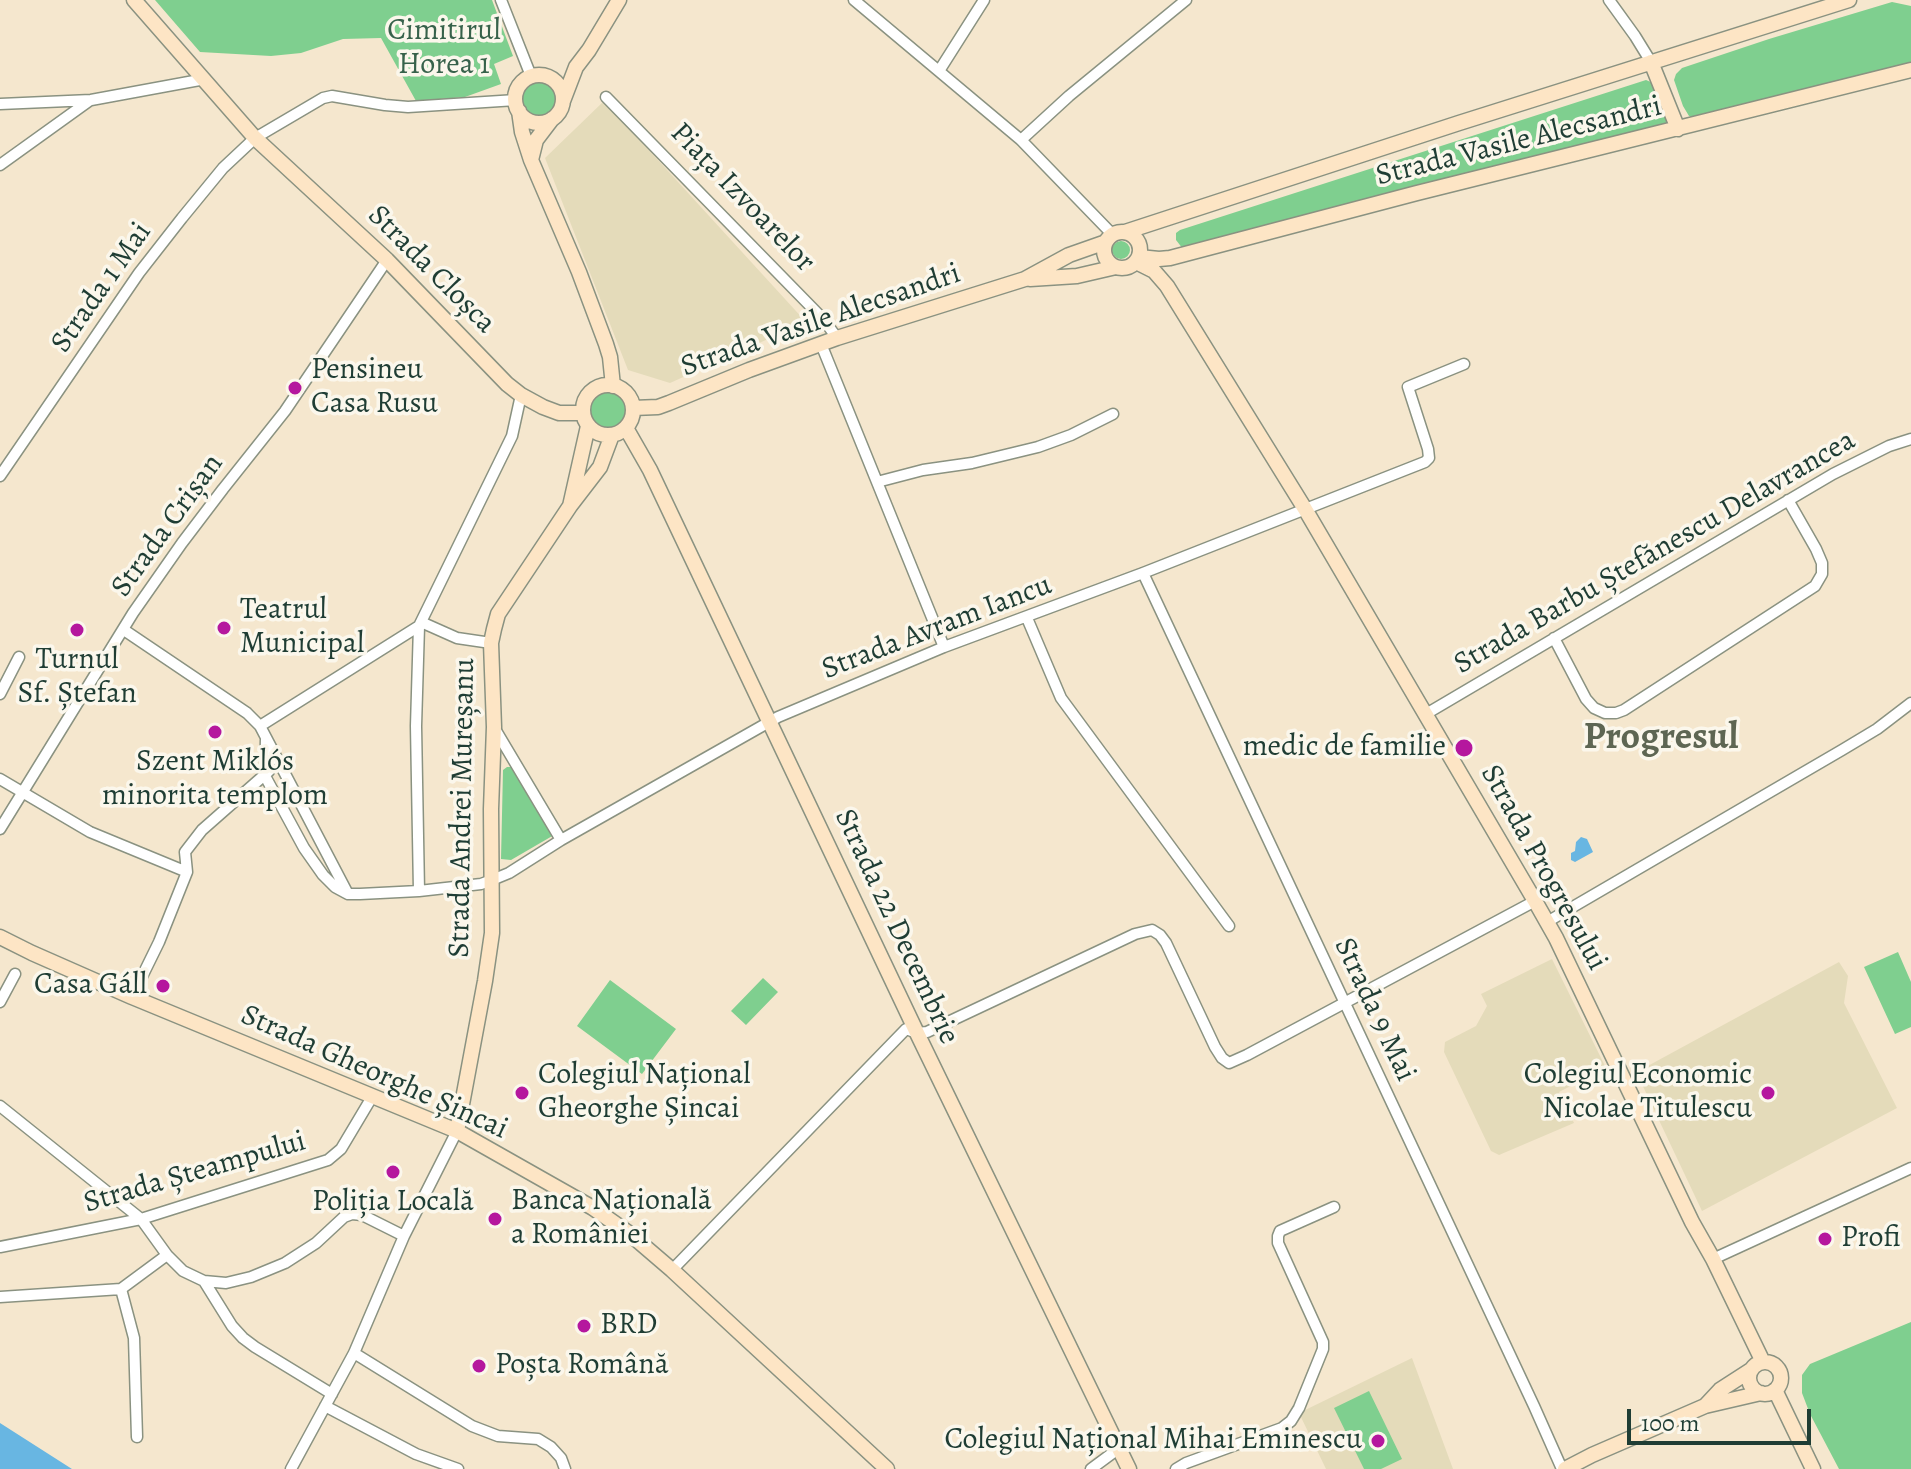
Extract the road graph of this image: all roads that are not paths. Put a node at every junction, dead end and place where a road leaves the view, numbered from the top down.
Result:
1 (134, 0) edge
2 (501, 0) edge
3 (619, 0) edge
4 (854, 0) edge
5 (984, 0) edge
6 (1186, 0) edge
7 (1609, 0) edge
8 (1849, 0) edge
9 (1832, 2) edge
10 (1651, 62) junction
11 (576, 67) junction
12 (1911, 70) edge
13 (939, 71) junction
14 (537, 76) junction
15 (205, 79) junction
16 (606, 97) dead end
17 (91, 100) junction
18 (563, 101) junction
19 (0, 104) edge
20 (517, 106) junction
21 (552, 119) junction
22 (1678, 129) junction
23 (255, 138) junction
24 (1021, 140) junction
25 (531, 160) junction
26 (0, 165) edge
27 (1114, 236) junction
28 (1138, 259) junction
29 (387, 260) junction
30 (1116, 267) junction
31 (1025, 279) junction
32 (837, 338) junction
33 (821, 344) junction
34 (1464, 364) dead end
35 (613, 386) junction
36 (521, 395) junction
37 (633, 408) junction
38 (1113, 414) dead end
39 (586, 419) junction
40 (619, 431) junction
41 (1911, 439) edge
42 (0, 476) edge
43 (877, 482) junction
44 (1788, 500) junction
45 (570, 506) junction
46 (1305, 509) junction
47 (1143, 573) junction
48 (1027, 618) junction
49 (420, 624) junction
50 (124, 630) junction
51 (1554, 638) junction
52 (491, 643) junction
53 (944, 647) junction
54 (19, 657) dead end
55 (0, 694) edge
56 (1911, 703) edge
57 (1426, 714) junction
58 (769, 721) junction
59 (260, 726) junction
60 (494, 727) junction
61 (266, 739) junction
62 (281, 768) junction
63 (265, 776) junction
64 (0, 779) edge
65 (22, 791) junction
66 (0, 829) edge
67 (561, 840) junction
68 (333, 866) junction
69 (187, 872) junction
70 (323, 875) junction
71 (492, 880) junction
72 (419, 891) junction
73 (348, 894) junction
74 (1535, 901) junction
75 (1547, 922) junction
76 (1229, 926) dead end
77 (0, 937) edge
78 (15, 974) dead end
79 (132, 997) junction
80 (0, 1002) edge
81 (1344, 1003) junction
82 (917, 1033) junction
83 (372, 1097) junction
84 (0, 1106) edge
85 (457, 1131) junction
86 (1911, 1168) edge
87 (1334, 1207) dead end
88 (141, 1219) junction
89 (404, 1236) junction
90 (0, 1247) edge
91 (167, 1255) junction
92 (1713, 1259) junction
93 (672, 1270) junction
94 (204, 1281) junction
95 (121, 1289) junction
96 (0, 1297) edge
97 (354, 1353) junction
98 (1757, 1366) junction
99 (1768, 1392) junction
100 (332, 1394) junction
101 (325, 1406) junction
102 (1705, 1406) junction
103 (137, 1437) dead end
104 (1118, 1449) junction
105 (291, 1469) edge
106 (458, 1469) edge
107 (565, 1469) edge
108 (887, 1469) edge
109 (1091, 1469) edge
110 (1129, 1469) edge
111 (1176, 1469) edge
112 (1563, 1469) edge
113 (1813, 1469) edge

1 - 15 street, Strada Cloșca
2 - 14 street
3 - 11 street
4 - 13 street
5 - 13 street
6 - 24 street
7 - 10 street
8 - 9 street, Strada Vasile Alecsandri
9 - 10 street, Strada Vasile Alecsandri
10 - 22 street
10 - 27 street, Strada Vasile Alecsandri
11 - 14 street
11 - 18 street
12 - 22 street, Strada Vasile Alecsandri
13 - 24 street
14 - 18 street
14 - 20 street
15 - 17 street
15 - 23 street, Strada Cloșca
16 - 32 street, Piața Izvoarelor
17 - 19 street
17 - 26 street
18 - 21 street
20 - 21 street
20 - 23 street, Strada 1 Mai
20 - 25 street
21 - 25 street
22 - 28 street, Strada Vasile Alecsandri
23 - 29 street, Strada Cloșca
23 - 42 street, Strada 1 Mai
24 - 27 street
25 - 35 street
27 - 28 street
27 - 30 street
27 - 31 street, Strada Vasile Alecsandri
28 - 30 street
28 - 46 street, Strada Progresului
29 - 36 street, Strada Cloșca
29 - 50 street, Strada Crișan
30 - 31 street, Strada Vasile Alecsandri
31 - 32 street, Strada Vasile Alecsandri
32 - 33 street, Strada Vasile Alecsandri
33 - 37 street, Strada Vasile Alecsandri
33 - 43 street
34 - 46 street, Strada Avram Iancu
35 - 37 street
35 - 39 street
36 - 39 street, Strada Cloșca
36 - 49 street
37 - 40 street
38 - 43 street
39 - 40 street
39 - 45 street, Strada Andrei Mureșanu
40 - 45 street, Strada Andrei Mureșanu
40 - 58 street, Strada 22 Decembrie
41 - 44 street, Strada Barbu Ștefănescu Delavrancea
43 - 53 street
44 - 51 street, Strada Barbu Ștefănescu Delavrancea
44 - 51 street
45 - 52 street, Strada Andrei Mureșanu
46 - 47 street, Strada Avram Iancu
46 - 57 street, Strada Progresului
47 - 48 street, Strada Avram Iancu
47 - 81 street, Strada 9 Mai
48 - 53 street, Strada Avram Iancu
48 - 76 street
49 - 52 street
49 - 59 street
49 - 72 street
50 - 59 street
50 - 65 street, Strada Crișan
51 - 57 street, Strada Barbu Ștefănescu Delavrancea
52 - 60 street, Strada Andrei Mureșanu
53 - 58 street, Strada Avram Iancu
54 - 55 street
56 - 75 street
57 - 74 street, Strada Progresului
58 - 67 street, Strada Avram Iancu
58 - 82 street, Strada 22 Decembrie
59 - 61 street
60 - 67 street
60 - 71 street, Strada Andrei Mureșanu
61 - 62 street
61 - 63 street
62 - 63 street
62 - 68 street
63 - 69 street
63 - 70 street
64 - 65 street
65 - 66 street, Strada Crișan
65 - 69 street
67 - 71 street, Strada Avram Iancu
68 - 70 street
68 - 73 street
69 - 79 street
70 - 73 street
71 - 72 street, Strada Avram Iancu
71 - 85 street, Strada Andrei Mureșanu
72 - 73 street, Strada Avram Iancu
74 - 75 street, Strada Progresului
74 - 81 street
75 - 92 street, Strada Progresului
77 - 79 street, Strada Gheorghe Șincai
78 - 80 street
79 - 83 street, Strada Gheorghe Șincai
81 - 82 street
81 - 112 street, Strada 9 Mai
82 - 93 street
82 - 104 street, Strada 22 Decembrie
83 - 85 street, Strada Gheorghe Șincai
83 - 88 street, Strada Șteampului
84 - 88 street
85 - 89 street
85 - 93 street, Strada Gheorghe Șincai
86 - 92 street
87 - 111 street
88 - 90 street, Strada Șteampului
88 - 91 street
89 - 94 street
89 - 97 street
91 - 94 street
91 - 95 street
92 - 98 street, Strada Progresului
93 - 108 street, Strada Gheorghe Șincai
94 - 100 street
95 - 96 street
95 - 103 street
97 - 100 street
97 - 107 street
98 - 99 street, Strada Progresului
98 - 99 street, Strada Progresului
98 - 102 street
99 - 102 street
99 - 113 street, Strada Progresului
100 - 101 street
101 - 105 street
101 - 106 street
102 - 112 street
104 - 109 street
104 - 110 street, Strada 22 Decembrie

